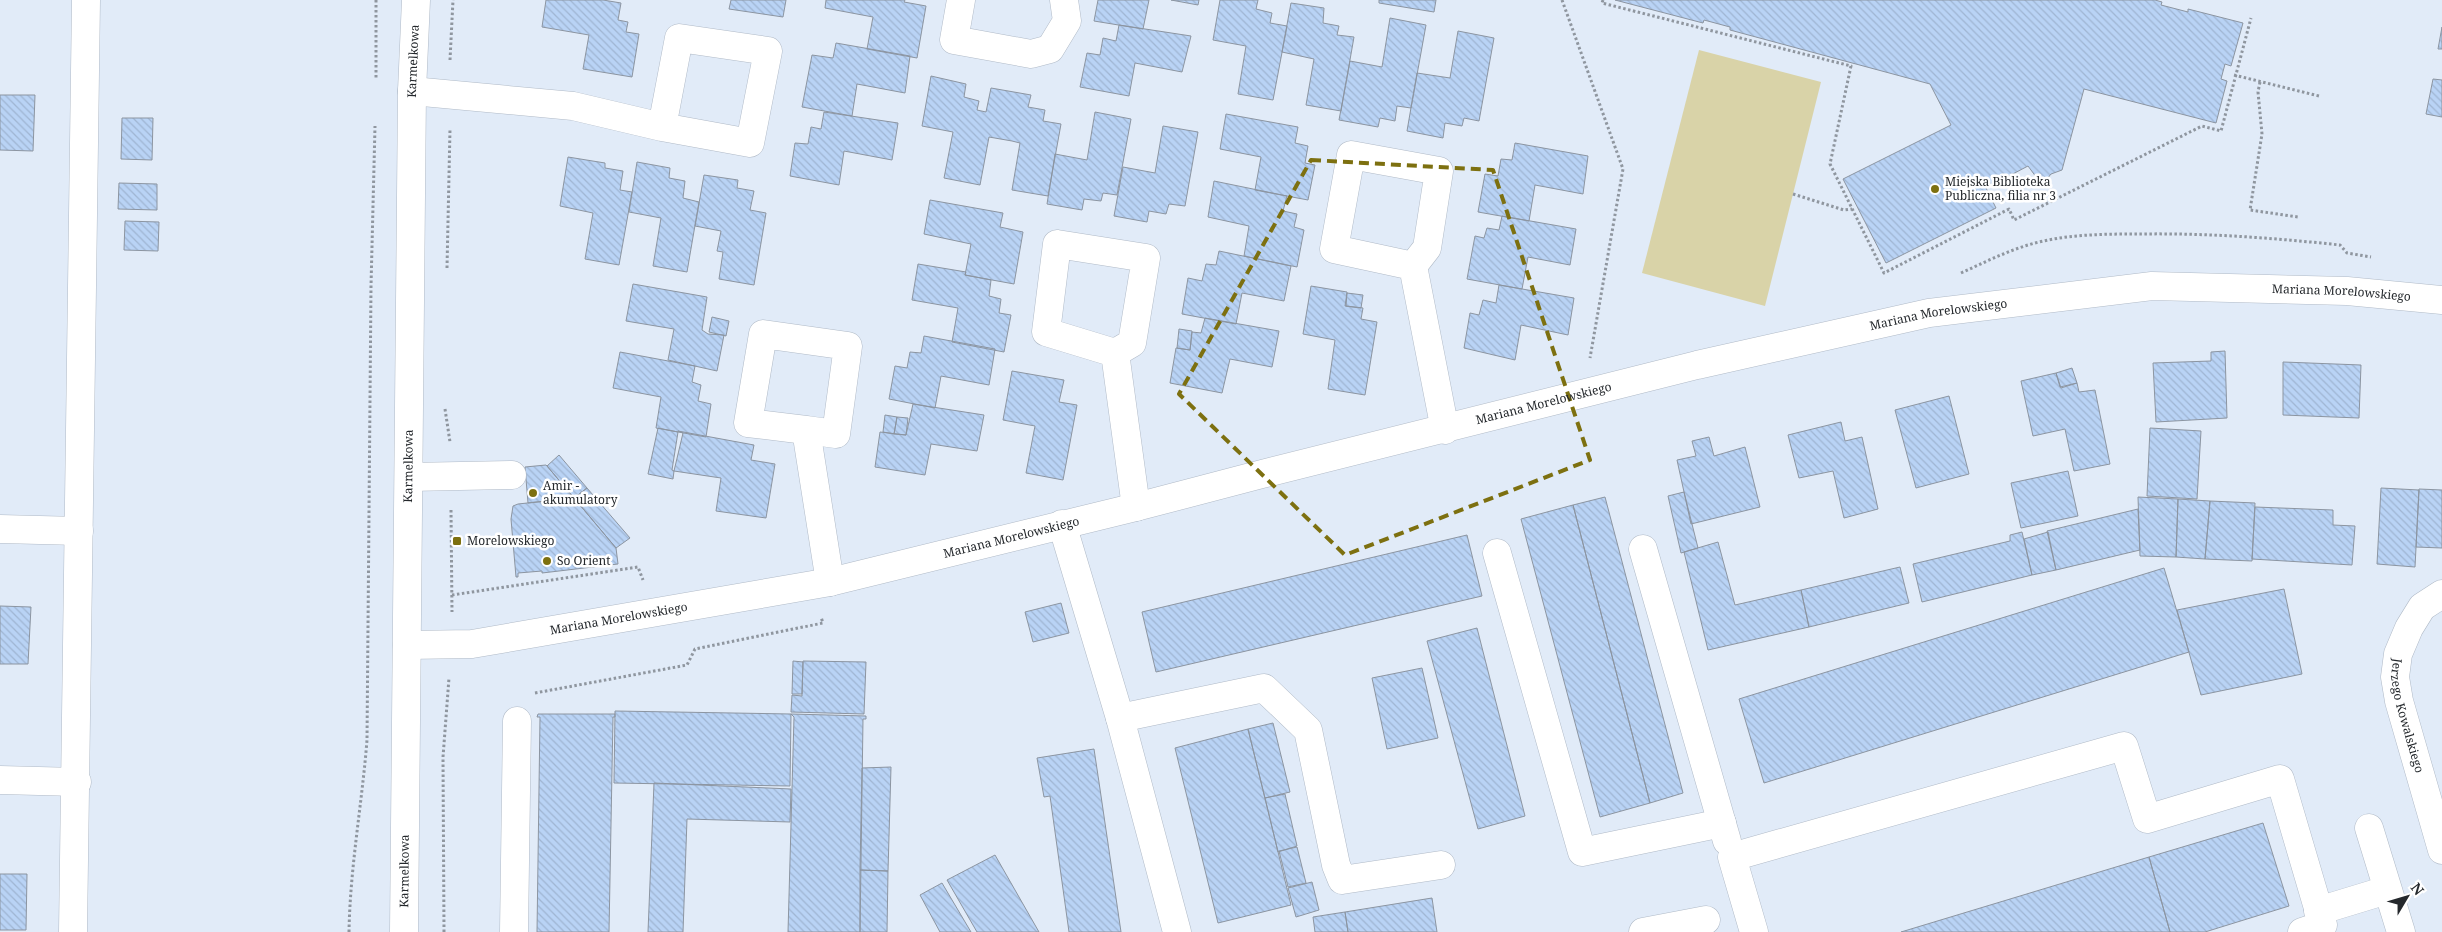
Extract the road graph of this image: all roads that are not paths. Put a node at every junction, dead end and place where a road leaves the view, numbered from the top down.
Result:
1 (86, 0) edge
2 (416, 0) edge
3 (961, 0) edge
4 (1064, 0) edge
5 (412, 91) junction
6 (662, 127) junction
7 (1413, 266) junction
8 (2442, 300) edge
9 (1115, 353) junction
10 (806, 430) junction
11 (1444, 430) junction
12 (512, 475) dead end
13 (409, 477) junction
14 (1136, 507) junction
15 (1062, 524) junction
16 (0, 529) edge
17 (79, 531) junction
18 (1643, 549) dead end
19 (1497, 553) dead end
20 (830, 582) junction
21 (2442, 594) edge
22 (407, 645) junction
23 (1120, 718) junction
24 (517, 721) road end
25 (0, 780) edge
26 (77, 782) junction
27 (1722, 822) junction
28 (2369, 828) dead end
29 (2442, 850) edge
30 (1732, 857) junction
31 (1441, 864) dead end
32 (2387, 890) junction
33 (2318, 911) junction
34 (1706, 920) dead end
35 (73, 932) edge
36 (404, 932) edge
37 (514, 932) edge
38 (1177, 932) edge
39 (1643, 932) edge
40 (1754, 932) edge
41 (2302, 932) edge
42 (2400, 932) edge

1 - 17 street
2 - 5 street, Karmelkowa
3 - 4 street
5 - 6 street
5 - 13 street, Karmelkowa
6 - 6 street
7 - 7 street
7 - 11 street
8 - 11 street, Mariana Morelowskiego
9 - 9 street
9 - 14 street
10 - 10 street
10 - 20 street
11 - 14 street, Mariana Morelowskiego
12 - 13 street
13 - 22 street, Karmelkowa
14 - 15 street, Mariana Morelowskiego
15 - 20 street, Mariana Morelowskiego
15 - 23 street
16 - 17 street
17 - 26 street
18 - 27 street
19 - 27 street
20 - 22 street, Mariana Morelowskiego
21 - 29 street, Jerzego Kowalskiego
22 - 36 street, Karmelkowa
23 - 31 street
23 - 38 street
24 - 37 street
25 - 26 street
26 - 35 street
27 - 30 street
28 - 32 street
30 - 33 street
30 - 40 street
32 - 33 street
32 - 42 street
33 - 41 street
34 - 39 street

